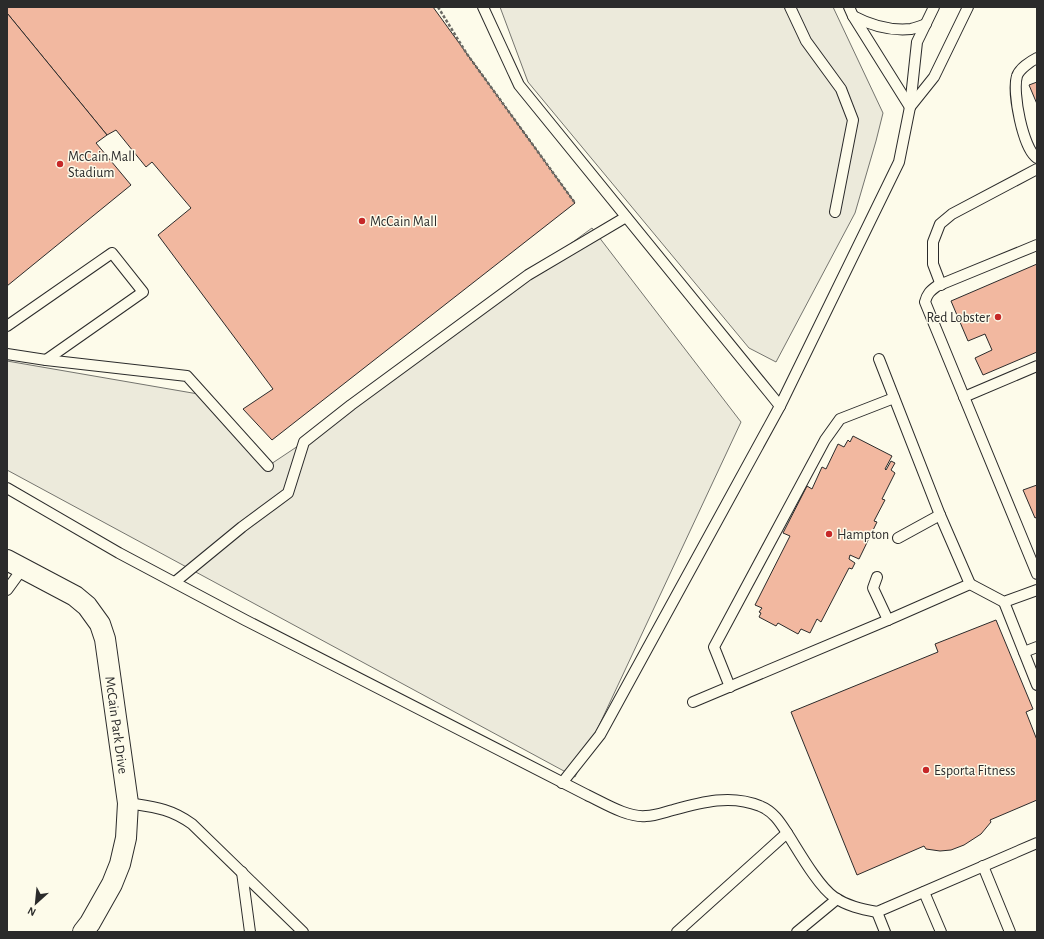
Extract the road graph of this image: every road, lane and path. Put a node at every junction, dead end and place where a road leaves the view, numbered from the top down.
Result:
1 (438, 7) edge
2 (483, 7) edge
3 (790, 7) edge
4 (934, 7) edge
5 (968, 7) edge
6 (851, 11) edge
7 (926, 24) junction
8 (1037, 58) edge
9 (910, 107) junction
10 (1037, 158) edge
11 (1037, 169) edge
12 (575, 202) dead end
13 (835, 212) dead end
14 (626, 217) junction
15 (1037, 245) edge
16 (941, 285) junction
17 (7, 326) edge
18 (7, 354) edge
19 (879, 359) dead end
20 (46, 360) junction
21 (1037, 366) edge
22 (964, 397) junction
23 (894, 398) junction
24 (780, 406) junction
25 (268, 466) dead end
26 (7, 488) edge
27 (940, 514) junction
28 (898, 538) dead end
29 (15, 564) edge
30 (1037, 574) edge
31 (877, 577) dead end
32 (175, 582) junction
33 (970, 584) junction
34 (7, 590) edge
35 (1037, 590) edge
36 (1004, 602) junction
37 (888, 620) junction
38 (1037, 647) edge
39 (1024, 652) junction
40 (1037, 685) edge
41 (730, 687) junction
42 (693, 702) dead end
43 (562, 783) junction
44 (128, 803) junction
45 (787, 834) junction
46 (1037, 843) edge
47 (983, 866) junction
48 (242, 872) junction
49 (924, 892) junction
50 (837, 899) junction
51 (877, 912) junction
52 (83, 932) edge
53 (250, 932) edge
54 (304, 932) edge
55 (676, 932) edge
56 (797, 932) edge
57 (885, 932) edge
58 (941, 932) edge
59 (1010, 932) edge

1 - 12 path
2 - 14 lane
3 - 13 lane
4 - 7 lane
5 - 9 lane
6 - 7 lane
6 - 9 lane
7 - 9 lane
8 - 10 lane
9 - 24 lane
11 - 16 lane
14 - 24 lane
14 - 32 lane
15 - 16 lane
16 - 22 lane
17 - 20 lane
18 - 20 lane
19 - 23 lane
20 - 25 lane
21 - 22 lane
22 - 30 lane
23 - 27 lane
23 - 41 lane
24 - 43 lane
26 - 32 lane
27 - 28 lane
27 - 33 lane
29 - 34 lane
29 - 44 street, McCain Park Drive
31 - 37 lane
32 - 43 lane
33 - 36 lane
33 - 37 lane
35 - 36 lane
36 - 39 lane
37 - 41 lane
38 - 39 lane
39 - 40 lane
41 - 42 lane
43 - 45 lane
44 - 48 lane
44 - 52 street, McCain Park Drive
45 - 50 lane
45 - 55 lane
46 - 47 lane
47 - 49 lane
47 - 59 lane
48 - 53 lane
48 - 54 lane
49 - 51 lane
49 - 58 lane
50 - 51 lane
50 - 56 lane
51 - 57 lane

